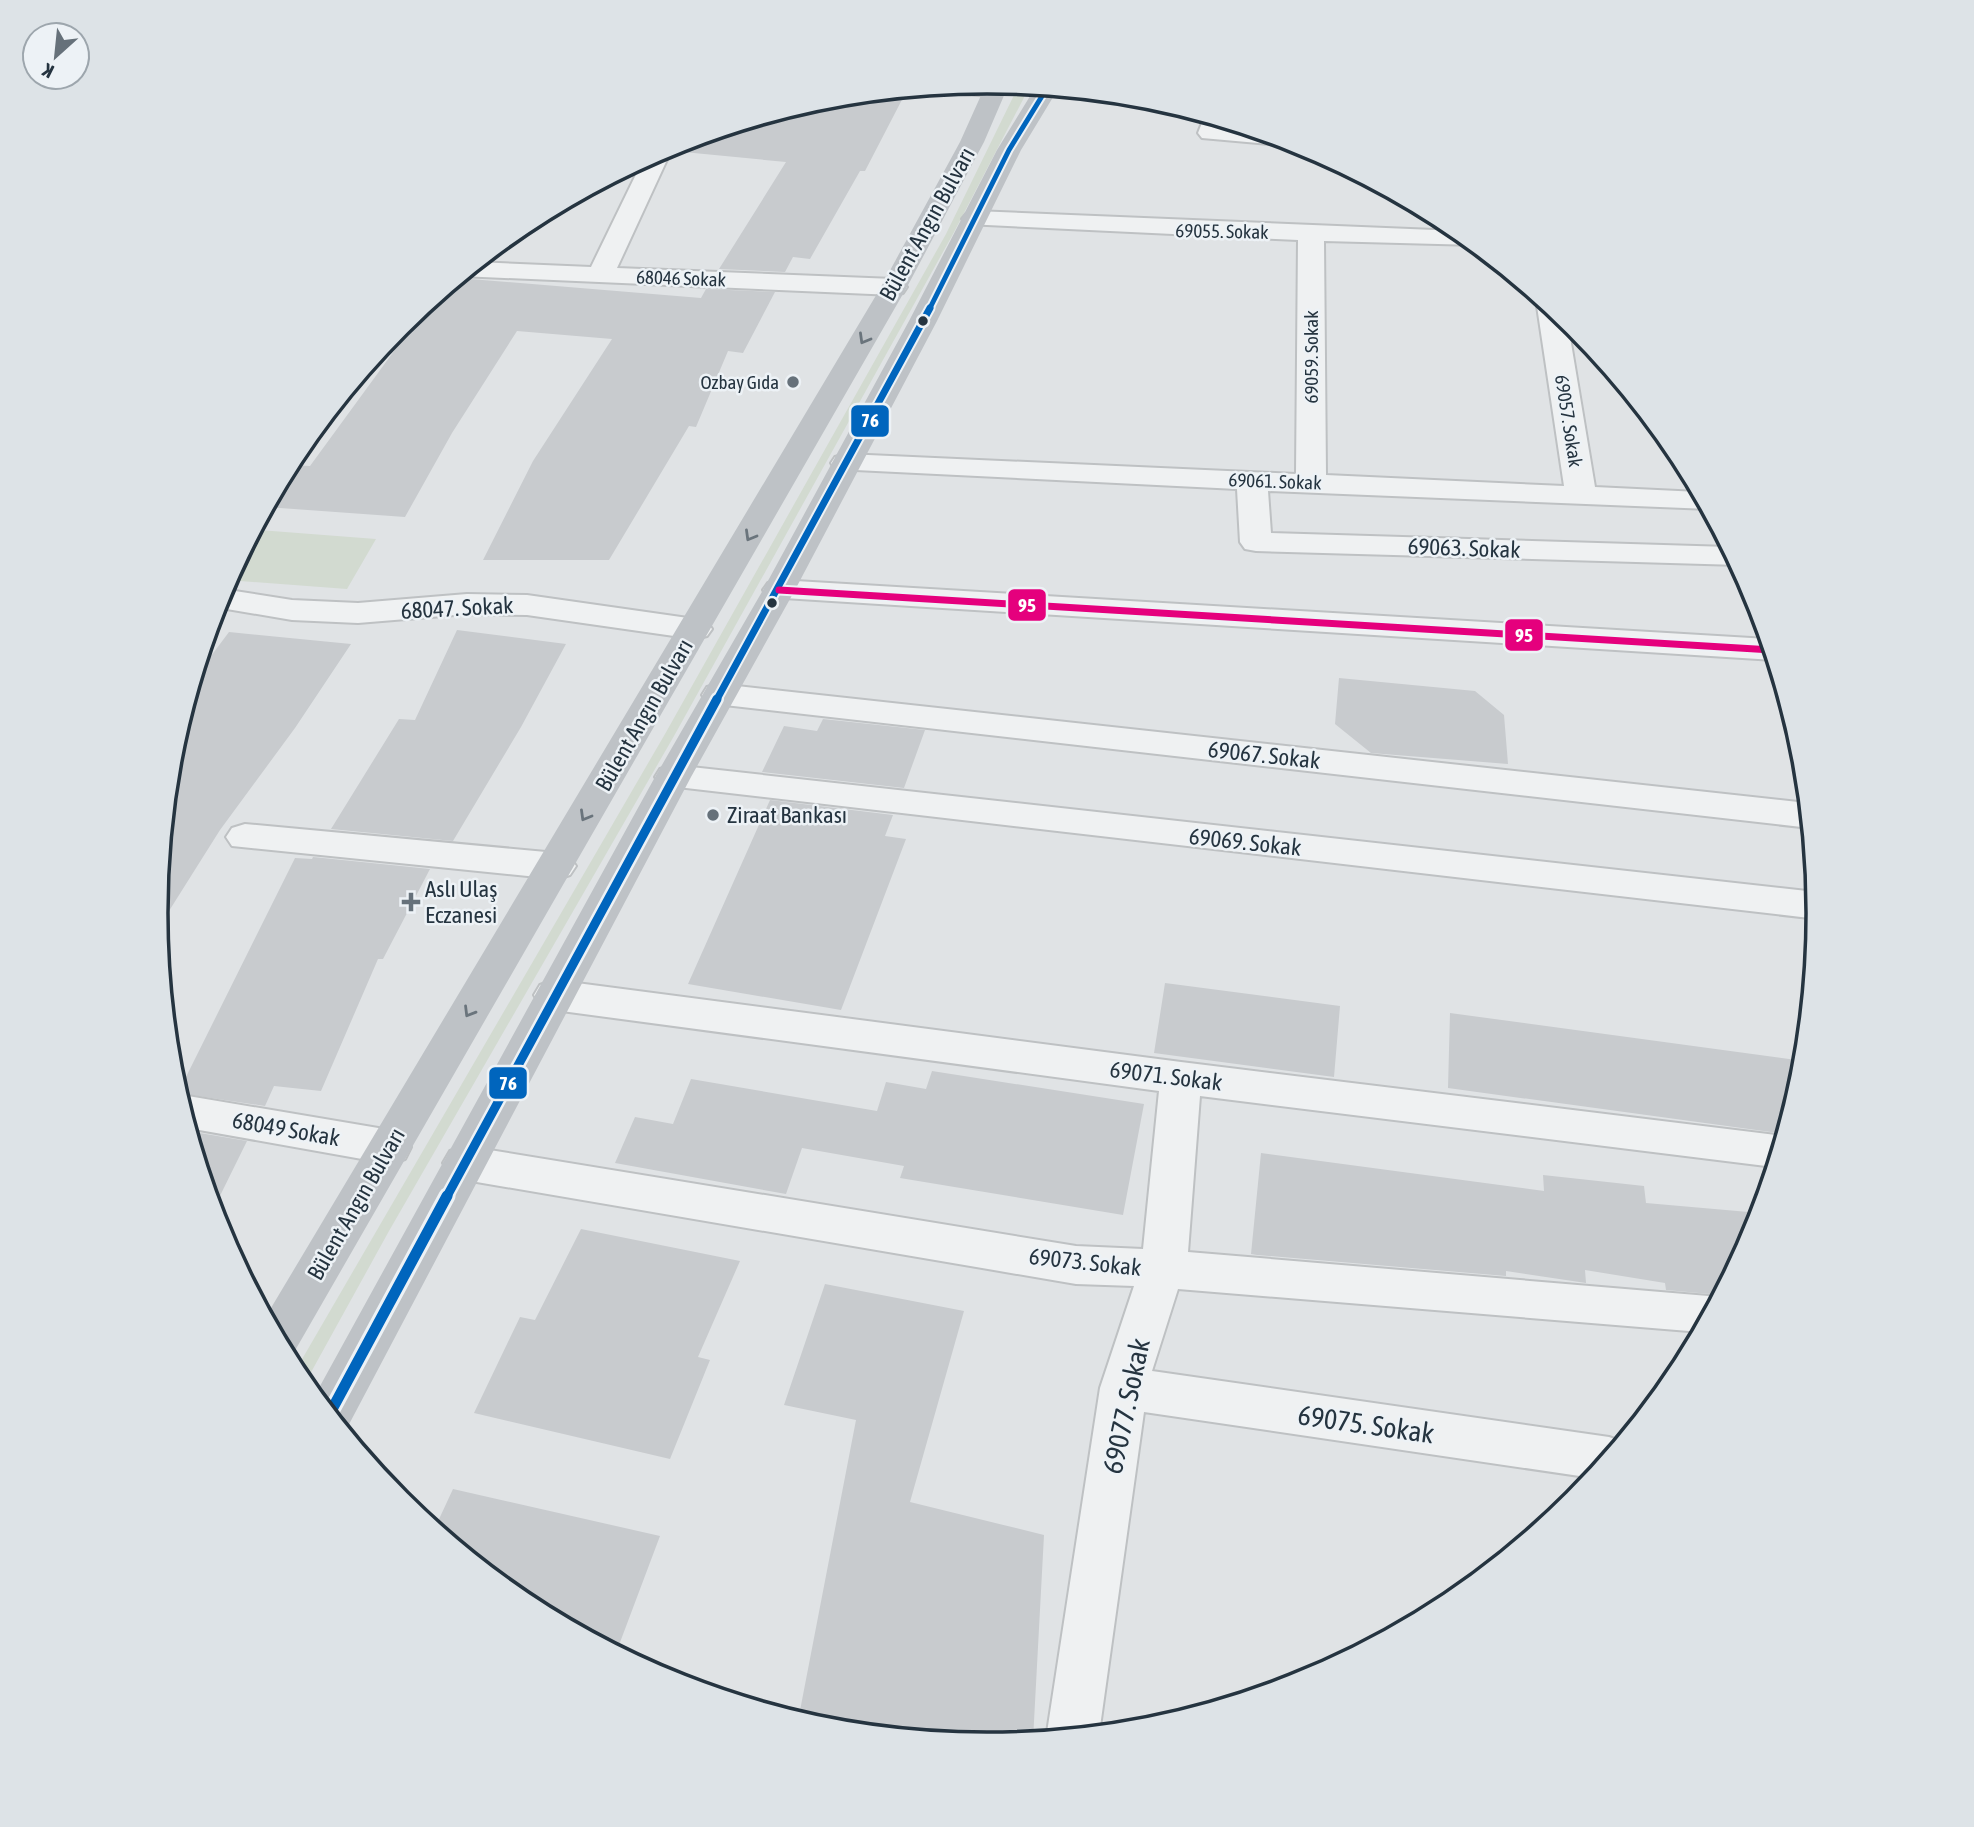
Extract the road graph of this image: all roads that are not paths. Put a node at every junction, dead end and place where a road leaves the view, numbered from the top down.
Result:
1 (993, 94) edge
2 (1041, 96) edge
3 (651, 167) edge
4 (975, 219) junction
5 (1311, 232) junction
6 (1449, 238) edge
7 (480, 270) edge
8 (600, 275) junction
9 (894, 287) junction
10 (1554, 323) edge
11 (846, 463) junction
12 (1252, 480) junction
13 (1311, 482) junction
14 (1581, 494) junction
15 (1694, 500) edge
16 (1725, 557) edge
17 (779, 590) junction
18 (230, 600) edge
19 (695, 629) junction
20 (1763, 649) edge
21 (719, 695) junction
22 (673, 777) junction
23 (1800, 815) edge
24 (245, 838) dead end
25 (556, 866) junction
26 (1806, 905) edge
27 (554, 995) junction
28 (1181, 1078) junction
29 (193, 1113) edge
30 (390, 1147) junction
31 (1771, 1150) edge
32 (465, 1163) junction
33 (1164, 1269) junction
34 (1702, 1312) edge
35 (283, 1330) edge
36 (1124, 1388) junction
37 (333, 1407) edge
38 (1600, 1458) edge
39 (1073, 1727) edge

1 - 9 main road, Bülent Angın Bulvarı
2 - 4 main road, Bülent Angın Bulvarı
3 - 8 street
4 - 5 street, 69055. Sokak
4 - 11 main road, Bülent Angın Bulvarı
5 - 6 street, 69055. Sokak
5 - 13 street, 69059. Sokak
7 - 8 street, 68046 Sokak
8 - 9 street, 68046 Sokak
9 -> 19 main road, Bülent Angın Bulvarı
10 - 14 street, 69057. Sokak
11 - 12 street, 69061. Sokak
11 - 17 main road, Bülent Angın Bulvarı
12 - 13 street, 69061. Sokak
12 - 16 street, 69063. Sokak
13 - 14 street, 69061. Sokak
14 - 15 street, 69061. Sokak
17 - 20 street
17 - 21 main road, Bülent Angın Bulvarı
18 - 19 street, 68047. Sokak
19 -> 25 main road, Bülent Angın Bulvarı
21 - 22 main road, Bülent Angın Bulvarı
21 - 23 street, 69067. Sokak
22 - 26 street, 69069. Sokak
22 - 27 main road, Bülent Angın Bulvarı
24 - 25 street
25 -> 30 main road, Bülent Angın Bulvarı
27 - 28 street, 69071. Sokak
27 - 32 main road, Bülent Angın Bulvarı
28 - 31 street, 69071. Sokak
28 - 33 street, 69077. Sokak
29 - 30 street, 68049 Sokak
30 - 35 main road, Bülent Angın Bulvarı
32 - 33 street, 69073. Sokak
32 - 37 main road, Bülent Angın Bulvarı
33 - 34 street, 69073. Sokak
33 - 36 street, 69077. Sokak
36 - 38 street, 69075. Sokak
36 - 39 street, 69077. Sokak

